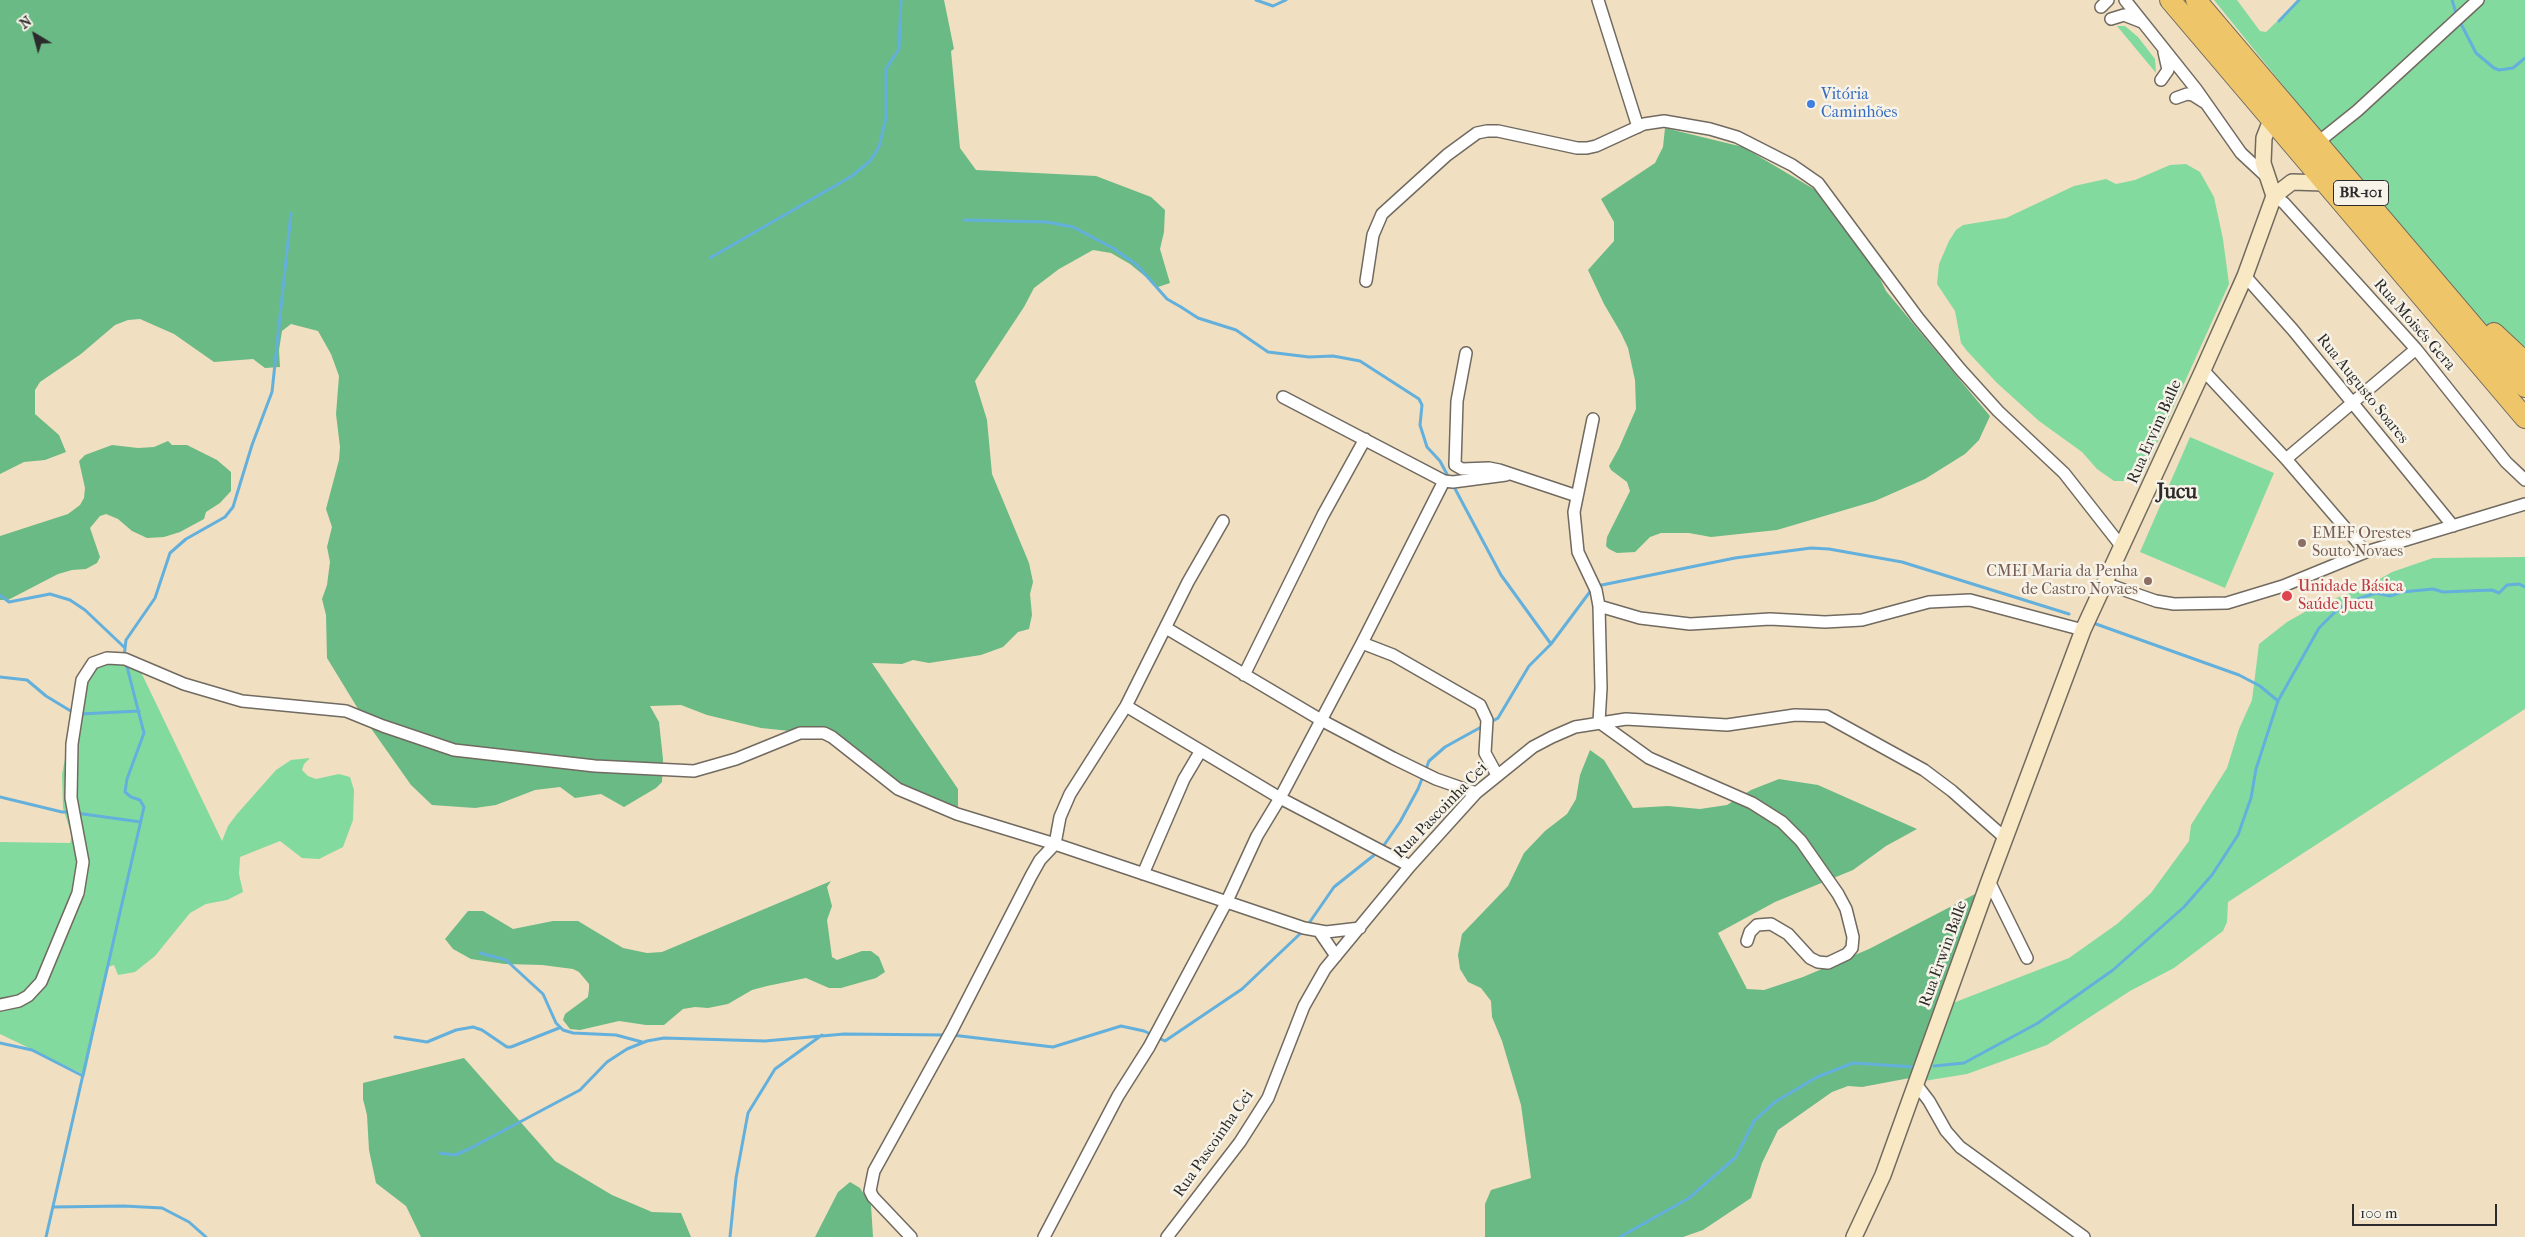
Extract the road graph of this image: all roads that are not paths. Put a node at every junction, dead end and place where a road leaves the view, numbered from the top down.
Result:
1 (1598, 0) edge
2 (2125, 0) edge
3 (2170, 0) edge
4 (2196, 0) edge
5 (2478, 0) edge
6 (2111, 19) dead end
7 (2143, 22) junction
8 (2161, 46) junction
9 (2161, 80) dead end
10 (2176, 98) dead end
11 (2207, 104) junction
12 (2271, 120) junction
13 (1638, 126) junction
14 (2317, 142) junction
15 (2268, 179) junction
16 (2324, 183) junction
17 (2279, 192) junction
18 (2425, 267) junction
19 (2245, 276) junction
20 (1366, 281) dead end
21 (2416, 349) junction
22 (1466, 352) dead end
23 (2525, 362) edge
24 (2203, 370) junction
25 (2525, 387) edge
26 (1283, 397) dead end
27 (2353, 403) junction
28 (2525, 418) edge
29 (1593, 419) dead end
30 (1365, 439) junction
31 (2286, 459) junction
32 (1513, 474) junction
33 (2525, 480) edge
34 (1444, 482) junction
35 (1577, 496) junction
36 (2525, 504) edge
37 (1223, 521) dead end
38 (2453, 526) junction
39 (2122, 547) junction
40 (2366, 552) junction
41 (2104, 583) junction
42 (1599, 606) junction
43 (1166, 628) junction
44 (2083, 630) junction
45 (1362, 644) junction
46 (1244, 675) junction
47 (2064, 681) joint
48 (1126, 706) junction
49 (1321, 720) junction
50 (1599, 722) junction
51 (1200, 752) junction
52 (1497, 775) junction
53 (1476, 793) junction
54 (1280, 798) junction
55 (2005, 838) junction
56 (1055, 844) junction
57 (1410, 866) junction
58 (1143, 874) junction
59 (1989, 881) junction
60 (1226, 901) junction
61 (1360, 928) junction
62 (1319, 931) junction
63 (1746, 942) dead end
64 (1336, 956) junction
65 (2026, 958) dead end
66 (0, 1005) edge
67 (1916, 1084) junction
68 (911, 1237) edge
69 (1044, 1237) edge
70 (1167, 1237) edge
71 (1854, 1237) edge
72 (2084, 1237) edge

1 - 13 street
2 - 7 street
3 - 12 highway, BR-101
4 - 14 highway, BR-101
5 - 14 street
6 - 7 street
7 - 8 street
8 - 9 street
8 - 11 street
10 - 11 street
11 - 15 street
12 - 15 street
12 - 16 highway, BR-101
13 - 20 street
13 - 39 street
14 - 18 highway, BR-101
15 - 17 street
16 - 17 street
16 - 28 highway, BR-101
17 - 19 street, Rua Ervim Balle
17 - 21 street, Rua Moisés Gera
18 - 23 highway
18 - 25 highway, BR-101
19 - 24 street, Rua Ervim Balle
19 - 27 street, Rua Augusto Soares
21 - 27 street
21 - 33 street, Rua Moisés Gera
22 - 32 street
24 - 31 street
24 - 39 street, Rua Ervim Balle
26 - 30 street
27 - 31 street
27 - 38 street, Rua Augusto Soares
29 - 35 street
30 - 34 street
30 - 46 street
31 - 40 street
32 - 34 street
32 - 35 street
34 - 45 street
35 - 42 street
36 - 38 street
37 - 43 street
38 - 40 street
39 - 41 street, Rua Ervim Balle
40 - 41 street
41 - 44 street, Rua Ervim Balle
42 - 44 street
42 - 50 street
43 - 46 street
43 - 48 street
44 - 47 street, Rua Ervim Balle
45 - 49 street
45 - 52 street
46 - 49 street
47 - 55 street, Rua Erwin Balle
48 - 51 street
48 - 56 street
49 - 53 street
49 - 54 street
50 - 52 street, Rua Pascoinha Cei
50 - 55 street, Rua Pascoinha Cei
50 - 63 street
51 - 54 street
51 - 58 street
52 - 53 street, Rua Pascoinha Cei
53 - 57 street, Rua Pascoinha Cei
54 - 57 street
54 - 60 street
55 - 59 street, Rua Erwin Balle
56 - 58 street
56 - 66 street
56 - 68 street
57 - 61 street, Rua Pascoinha Cei
58 - 60 street
59 - 65 street
59 - 67 street, Rua Erwin Balle
60 - 62 street
60 - 69 street
61 - 62 street
61 - 64 street, Rua Pascoinha Cei
62 - 64 street
64 - 70 street, Rua Pascoinha Cei
67 - 71 street, Rua Erwin Balle
67 - 72 street

